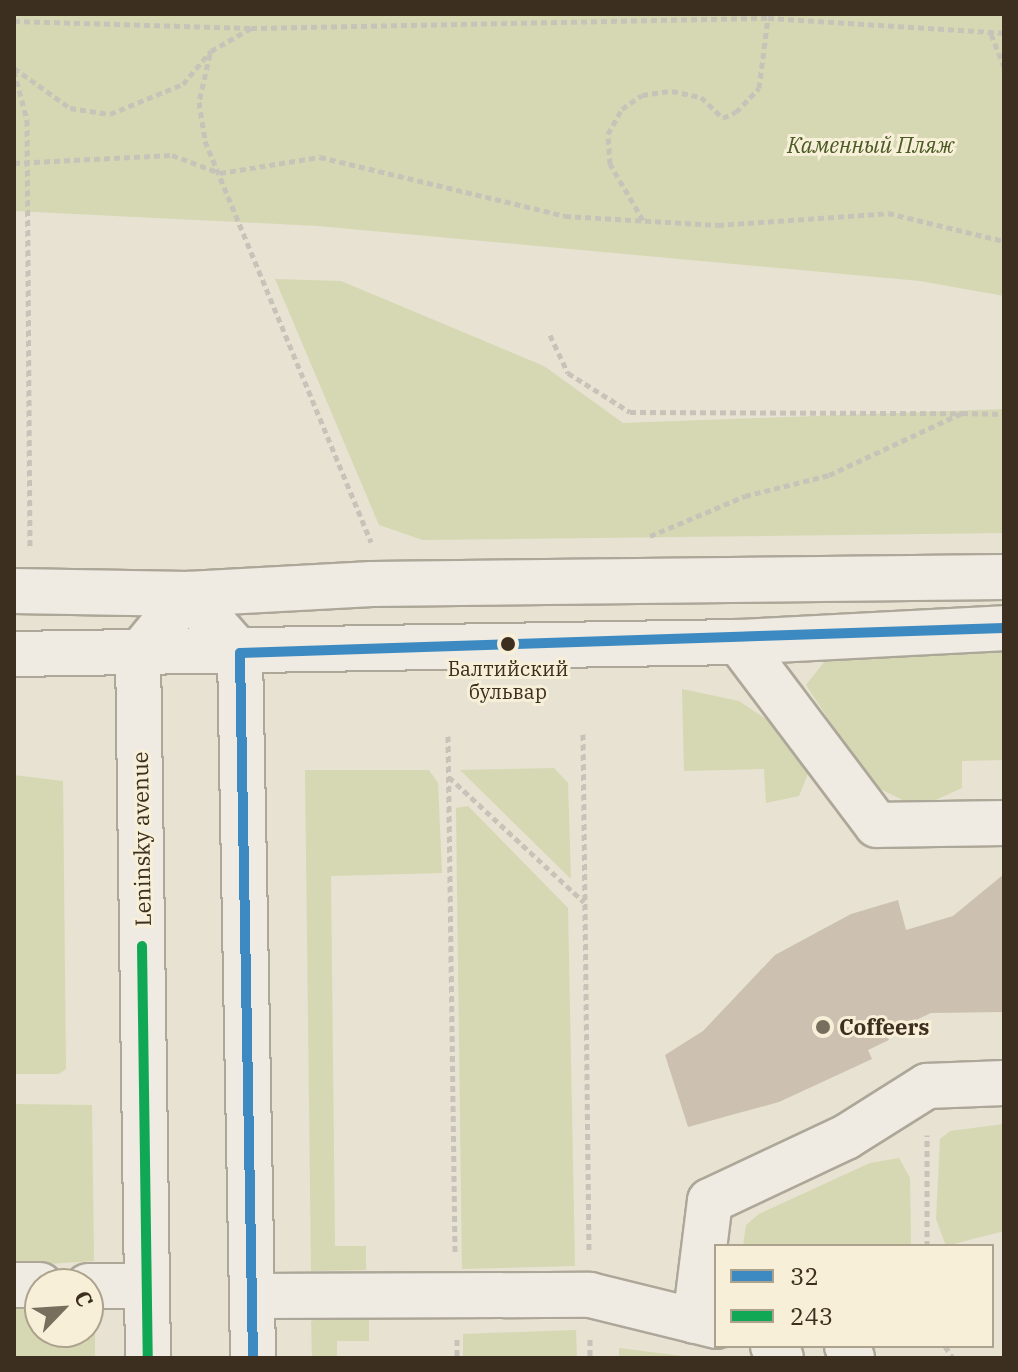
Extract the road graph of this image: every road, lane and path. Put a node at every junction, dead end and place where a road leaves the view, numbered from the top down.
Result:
1 (768, 18) junction
2 (14, 21) edge
3 (251, 28) junction
4 (1004, 33) edge
5 (991, 34) junction
6 (211, 51) junction
7 (1004, 66) edge
8 (14, 70) edge
9 (27, 161) junction
10 (14, 163) edge
11 (220, 173) junction
12 (643, 220) junction
13 (1004, 241) edge
14 (550, 335) dead end
15 (962, 413) junction
16 (1004, 414) edge
17 (643, 539) dead end
18 (30, 550) dead end
19 (374, 550) dead end
20 (1004, 577) edge
21 (14, 591) edge
22 (188, 594) junction
23 (1004, 628) edge
24 (739, 642) junction
25 (240, 653) junction
26 (14, 654) edge
27 (138, 655) junction
28 (583, 734) dead end
29 (448, 736) dead end
30 (449, 777) junction
31 (1004, 823) edge
32 (585, 902) junction
33 (1004, 1083) edge
34 (927, 1086) junction
35 (927, 1244) edge
36 (104, 1286) edge
37 (147, 1286) junction
38 (590, 1295) junction
39 (252, 1296) junction
40 (456, 1296) junction
41 (706, 1323) edge
42 (148, 1358) edge
43 (253, 1358) edge
44 (457, 1358) edge
45 (590, 1358) edge

1 - 3 path
1 - 5 path
1 - 12 path
2 - 3 path
3 - 6 path
4 - 5 path
5 - 7 path
6 - 8 path
6 - 11 path
8 - 9 path
9 - 10 path
9 - 11 path
9 - 18 path
11 - 12 path
11 - 19 path
12 - 13 path
14 - 15 path
15 - 16 path
15 - 17 path
20 - 22 street
21 - 22 street
22 - 25 street
22 - 27 street
23 - 24 street
24 - 25 street
24 - 31 street
25 - 27 street
25 - 39 street
26 - 27 street
27 - 37 street, Leninsky avenue
28 - 32 path
29 - 30 path
30 - 32 path
30 - 40 path
32 - 38 path
33 - 34 street
34 - 35 path
34 - 41 street
36 - 37 street
37 - 42 street, Leninsky avenue
38 - 40 street
38 - 41 street
38 - 45 path
39 - 40 street
39 - 43 street
40 - 44 path

